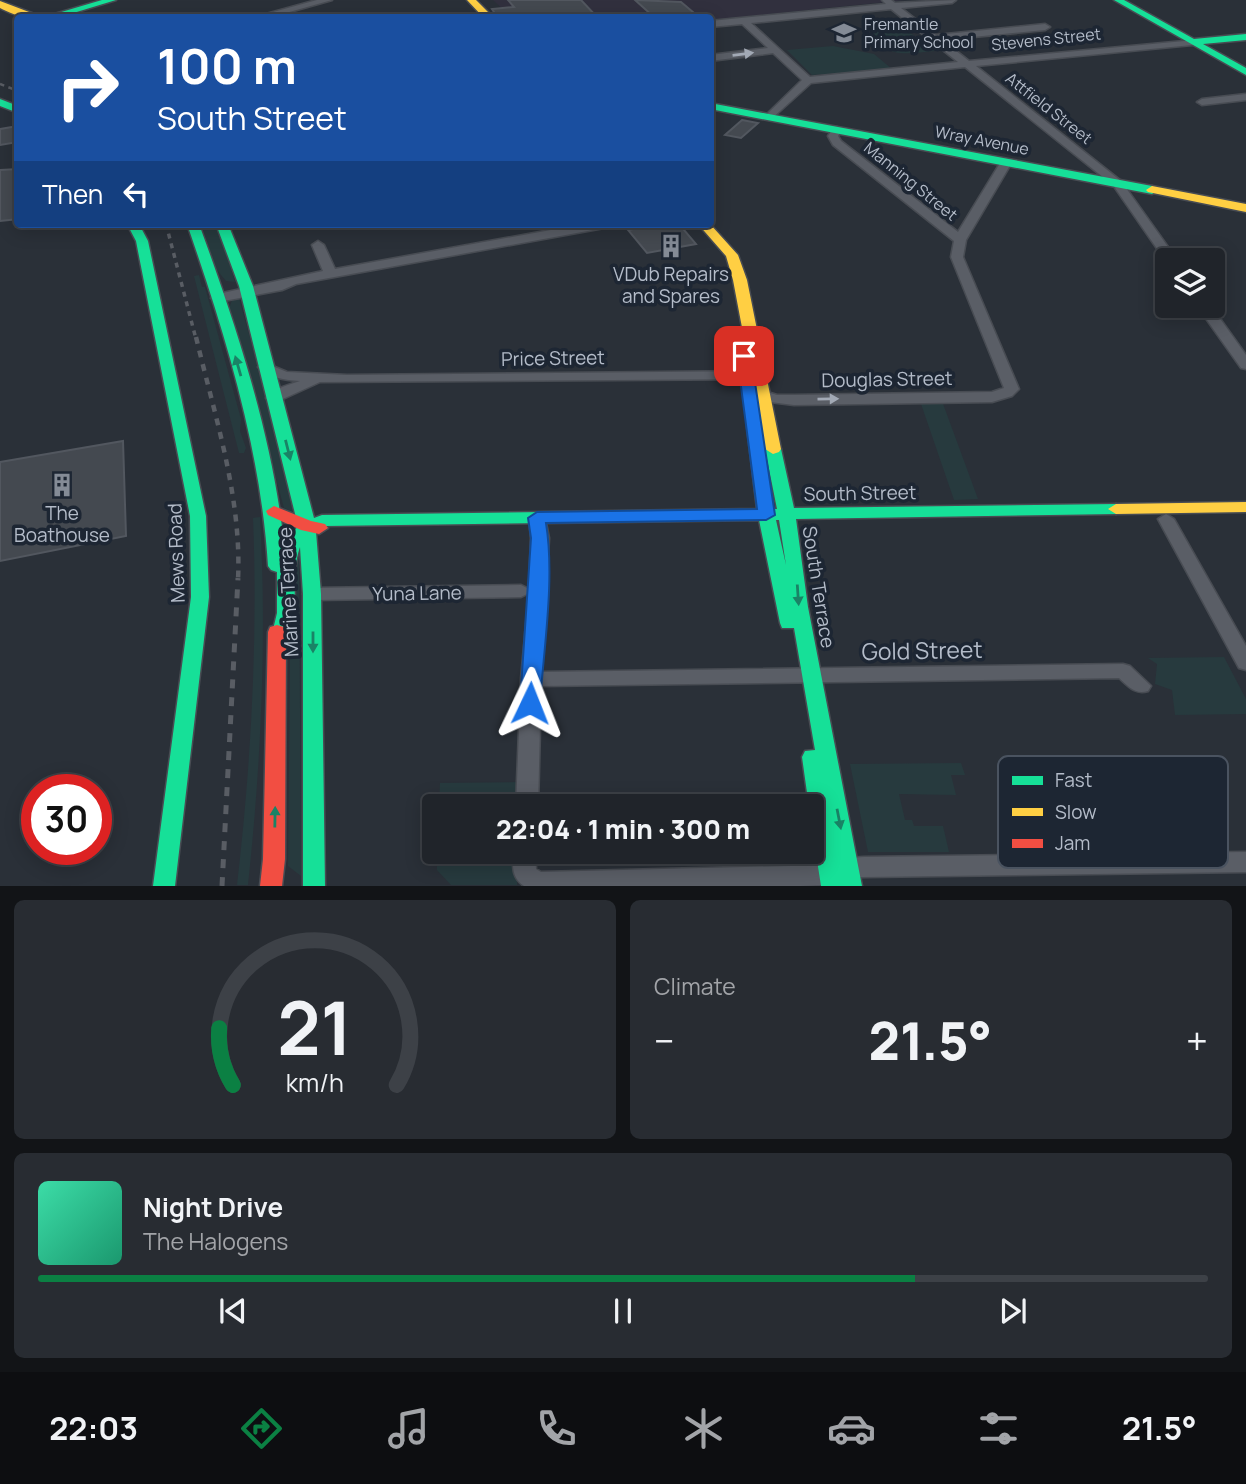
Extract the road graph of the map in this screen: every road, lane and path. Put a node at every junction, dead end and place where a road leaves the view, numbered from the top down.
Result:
1 (112, 0) edge
2 (328, 0) edge
3 (471, 0) edge
4 (952, 0) edge
5 (1118, 0) edge
6 (1125, 0) edge
7 (889, 3) edge
8 (486, 13) edge
9 (38, 14) edge
10 (271, 14) edge
11 (743, 20) junction
12 (714, 24) edge
13 (1045, 27) dead end
14 (1246, 37) edge
15 (934, 38) junction
16 (1196, 42) junction
17 (775, 50) junction
18 (714, 58) edge
19 (965, 65) junction
20 (1239, 68) edge
21 (808, 80) junction
22 (1246, 97) edge
23 (1202, 102) dead end
24 (714, 107) edge
25 (770, 117) junction
26 (843, 136) junction
27 (1006, 162) junction
28 (1117, 183) junction
29 (1246, 208) edge
30 (135, 228) edge
31 (194, 228) edge
32 (223, 228) edge
33 (582, 228) edge
34 (699, 228) edge
35 (708, 228) edge
36 (960, 240) junction
37 (318, 246) dead end
38 (1163, 248) edge
39 (331, 274) junction
40 (247, 289) junction
41 (217, 295) junction
42 (1213, 318) edge
43 (1246, 365) edge
44 (265, 367) junction
45 (753, 375) junction
46 (347, 379) junction
47 (761, 394) junction
48 (274, 398) junction
49 (301, 502) junction
50 (1246, 508) edge
51 (274, 511) junction
52 (1166, 519) junction
53 (1246, 519) edge
54 (767, 521) junction
55 (788, 521) junction
56 (537, 523) junction
57 (377, 524) junction
58 (307, 526) junction
59 (309, 549) junction
60 (521, 591) dead end
61 (312, 594) junction
62 (278, 646) junction
63 (1246, 663) edge
64 (805, 676) junction
65 (531, 679) junction
66 (1141, 686) dead end
67 (527, 794) edge
68 (1246, 862) edge
69 (1228, 863) edge
70 (524, 864) edge
71 (1094, 868) edge
72 (840, 878) edge
73 (164, 886) edge
74 (271, 886) edge
75 (314, 886) edge

1 - 9 street
2 - 10 street
3 - 8 street
4 - 7 street
5 - 16 street
6 - 16 street
7 - 11 street
7 - 15 street, Attfield Street
11 - 12 street
11 - 17 street
13 - 15 street
14 - 16 street, Stevens Street
15 - 19 street, Attfield Street
16 - 19 street, Stevens Street
16 - 20 street
18 -> 17 street
17 - 21 street
19 - 21 street, Stevens Street
19 - 28 street, Attfield Street
21 - 25 street
22 - 23 street
24 - 25 street, Wray Avenue
25 - 26 street, Wray Avenue
26 - 27 street, Wray Avenue
26 - 36 street, Manning Street
27 - 28 street, Wray Avenue
27 - 36 street
28 - 29 street, Wray Avenue
28 - 38 street, Attfield Street
30 - 73 street, Mews Road
31 - 41 street, Marine Terrace
32 - 40 street, Marine Terrace
33 - 39 street
34 - 45 street, South Terrace
35 - 45 street, South Terrace
47 -> 36 street, Douglas Street
37 - 39 street
39 - 40 street
40 - 41 street
40 - 44 street, Marine Terrace
51 -> 41 street, Marine Terrace
42 - 43 street
44 - 46 street, Price Street
44 - 48 street, Marine Terrace
45 - 46 street, Price Street
45 - 47 street, South Terrace
45 - 54 street, South Terrace
46 - 48 street, Price Street
47 - 55 street, South Terrace
48 -> 49 street, Marine Terrace
49 - 57 street
49 - 58 street, Marine Terrace
50 - 55 street, South Street
51 - 58 street
51 - 62 street, Marine Terrace
52 - 53 street, South Street
52 - 55 street, South Street
52 - 63 street
54 - 55 street, South Street
54 - 56 street, South Street
54 - 64 street, South Terrace
55 -> 64 street, South Terrace
56 - 57 street, South Street
56 - 65 street
57 - 58 street, South Street
57 - 59 street
58 - 59 street, Marine Terrace
58 - 62 street
59 - 61 street, Marine Terrace
60 - 61 street, Yuna Lane
61 -> 75 street, Marine Terrace
74 -> 62 street, Marine Terrace
64 - 65 street, Gold Street
64 - 66 street, Gold Street
64 - 72 street, South Terrace
65 - 67 street
68 - 69 street
70 - 72 street
71 - 72 street

